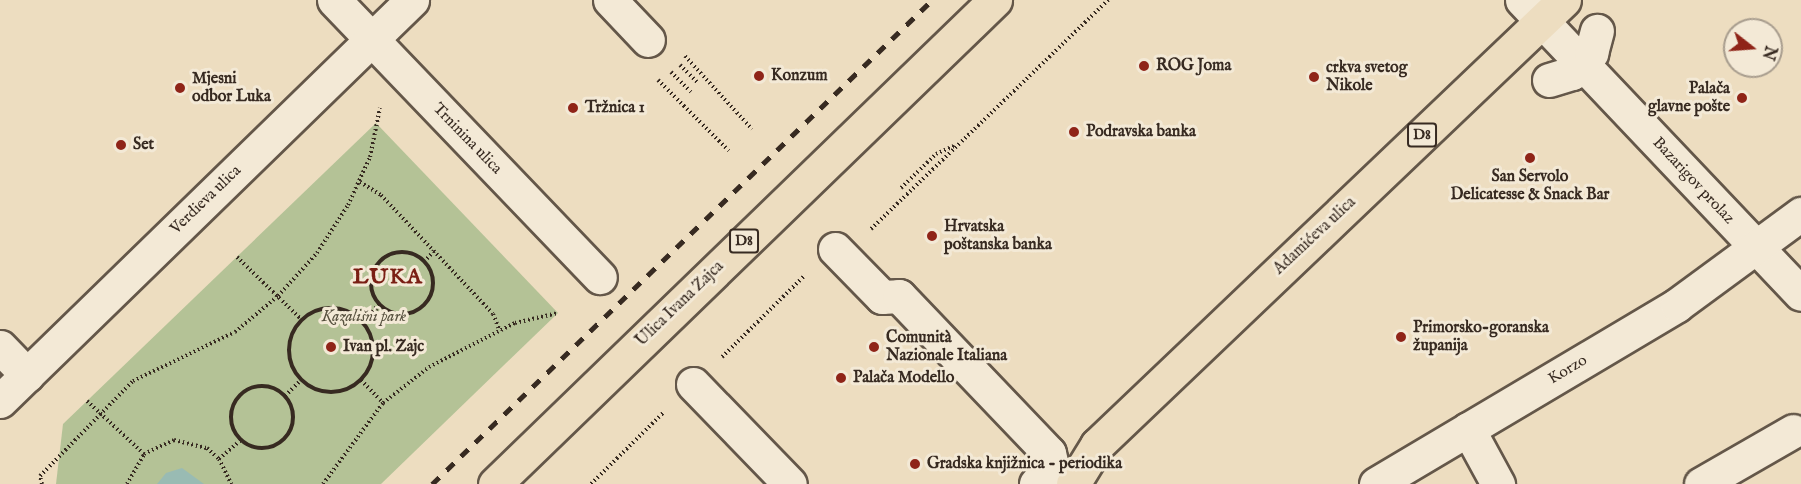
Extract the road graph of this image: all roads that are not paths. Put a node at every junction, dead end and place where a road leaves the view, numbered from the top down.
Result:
1 (334, 0) edge
2 (412, 0) edge
3 (610, 0) edge
4 (995, 0) edge
5 (1543, 7) edge
6 (1597, 31) dead end
7 (372, 39) junction
8 (648, 40) road end
9 (1581, 63) junction
10 (1549, 80) dead end
11 (1801, 214) edge
12 (1755, 248) junction
13 (835, 249) road end
14 (600, 277) dead end
15 (1801, 294) edge
16 (0, 347) edge
17 (27, 375) junction
18 (693, 384) road end
19 (0, 401) edge
20 (1468, 429) junction
21 (1793, 431) dead end
22 (1059, 469) edge
23 (495, 484) edge
24 (790, 484) edge
25 (1376, 484) edge
26 (1498, 484) edge
27 (1701, 484) edge

1 - 7 street, Trninina ulica
2 - 7 street, Verdieva ulica
3 - 8 street
4 - 23 main road, Ulica Ivana Zajca / D8
5 - 9 street, Bazarigov prolaz
5 - 22 main road, Adamićeva ulica / D8
6 - 9 street
7 - 14 street, Trninina ulica
7 - 17 street, Verdieva ulica
9 - 10 street
9 - 12 street, Bazarigov prolaz
11 - 12 street, Korzo
12 - 15 street
12 - 20 street, Korzo
13 - 22 street
16 - 17 street
17 - 19 street, Verdieva ulica
18 - 24 street
20 - 25 street, Korzo
20 - 26 street
21 - 27 street

